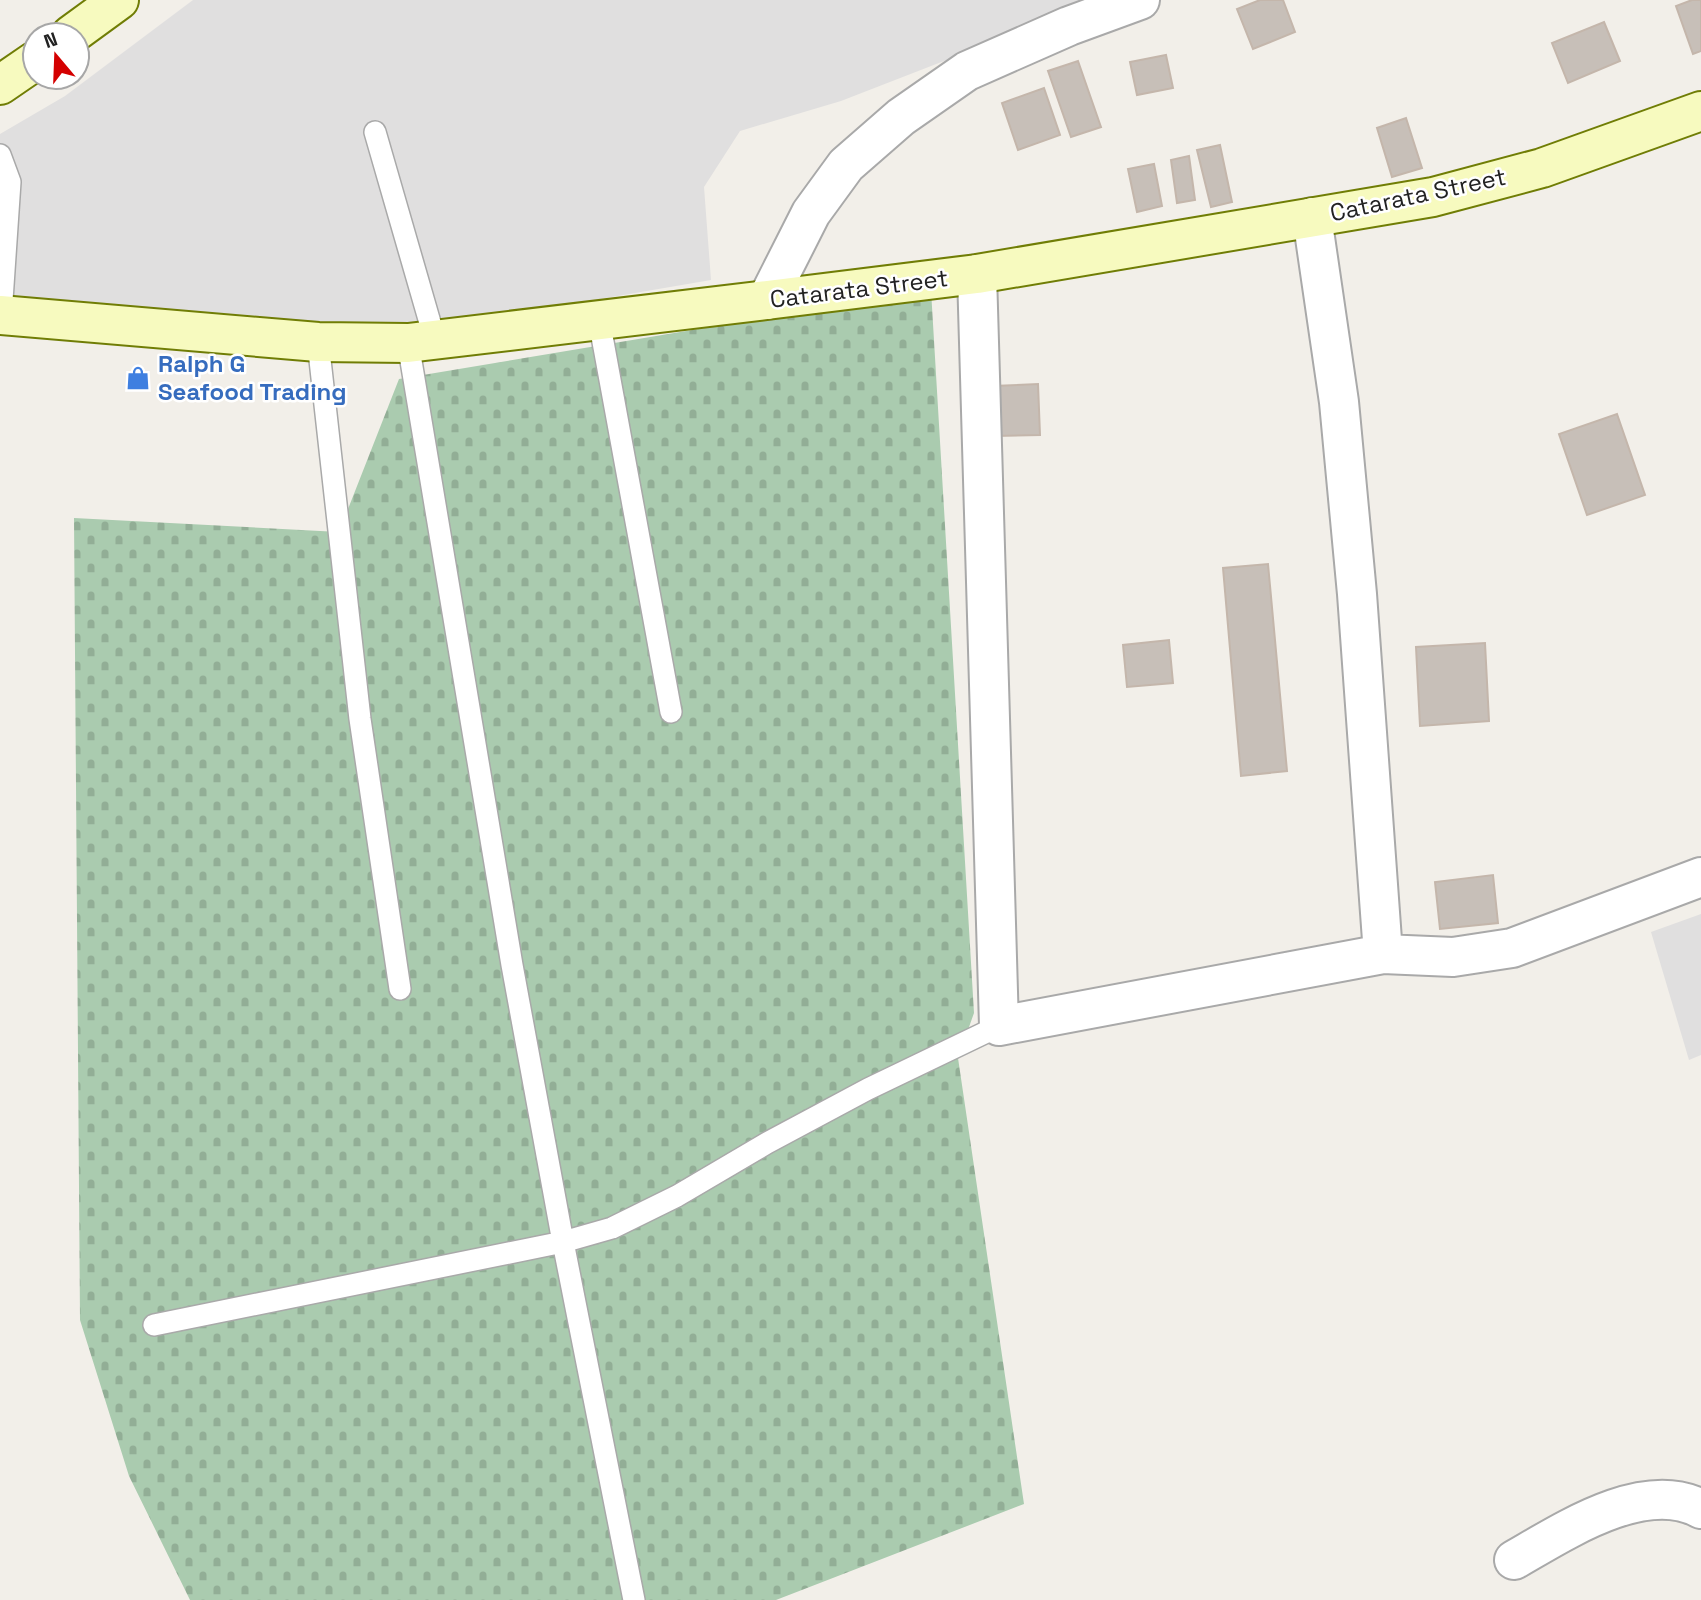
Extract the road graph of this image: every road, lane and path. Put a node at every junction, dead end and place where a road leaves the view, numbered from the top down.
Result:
1 (119, 0) edge
2 (1140, 0) edge
3 (90, 21) edge
4 (21, 71) edge
5 (0, 85) edge
6 (1701, 111) edge
7 (375, 132) dead end
8 (0, 155) edge
9 (5, 182) edge
10 (1312, 217) junction
11 (977, 274) junction
12 (767, 300) junction
13 (0, 315) edge
14 (599, 320) junction
15 (421, 341) junction
16 (318, 342) junction
17 (671, 712) dead end
18 (1701, 877) edge
19 (1383, 954) junction
20 (400, 989) dead end
21 (999, 1026) junction
22 (563, 1242) junction
23 (154, 1325) dead end
24 (1701, 1509) edge
25 (1514, 1560) dead end
26 (634, 1600) edge

1 - 3 street
2 - 12 street
4 - 5 street
6 - 10 street, Catarata Street
7 - 15 lane
8 - 9 lane
9 - 13 lane
10 - 11 street, Catarata Street
10 - 19 street
11 - 12 street, Catarata Street
11 - 21 street
12 - 14 street, Catarata Street
13 - 16 street, Catarata Street
14 - 15 street, Catarata Street
14 - 17 lane
15 - 16 street, Catarata Street
15 - 22 lane
16 - 20 lane
18 - 19 street
19 - 21 street
21 - 22 lane
22 - 23 lane
22 - 26 lane
24 - 25 street

